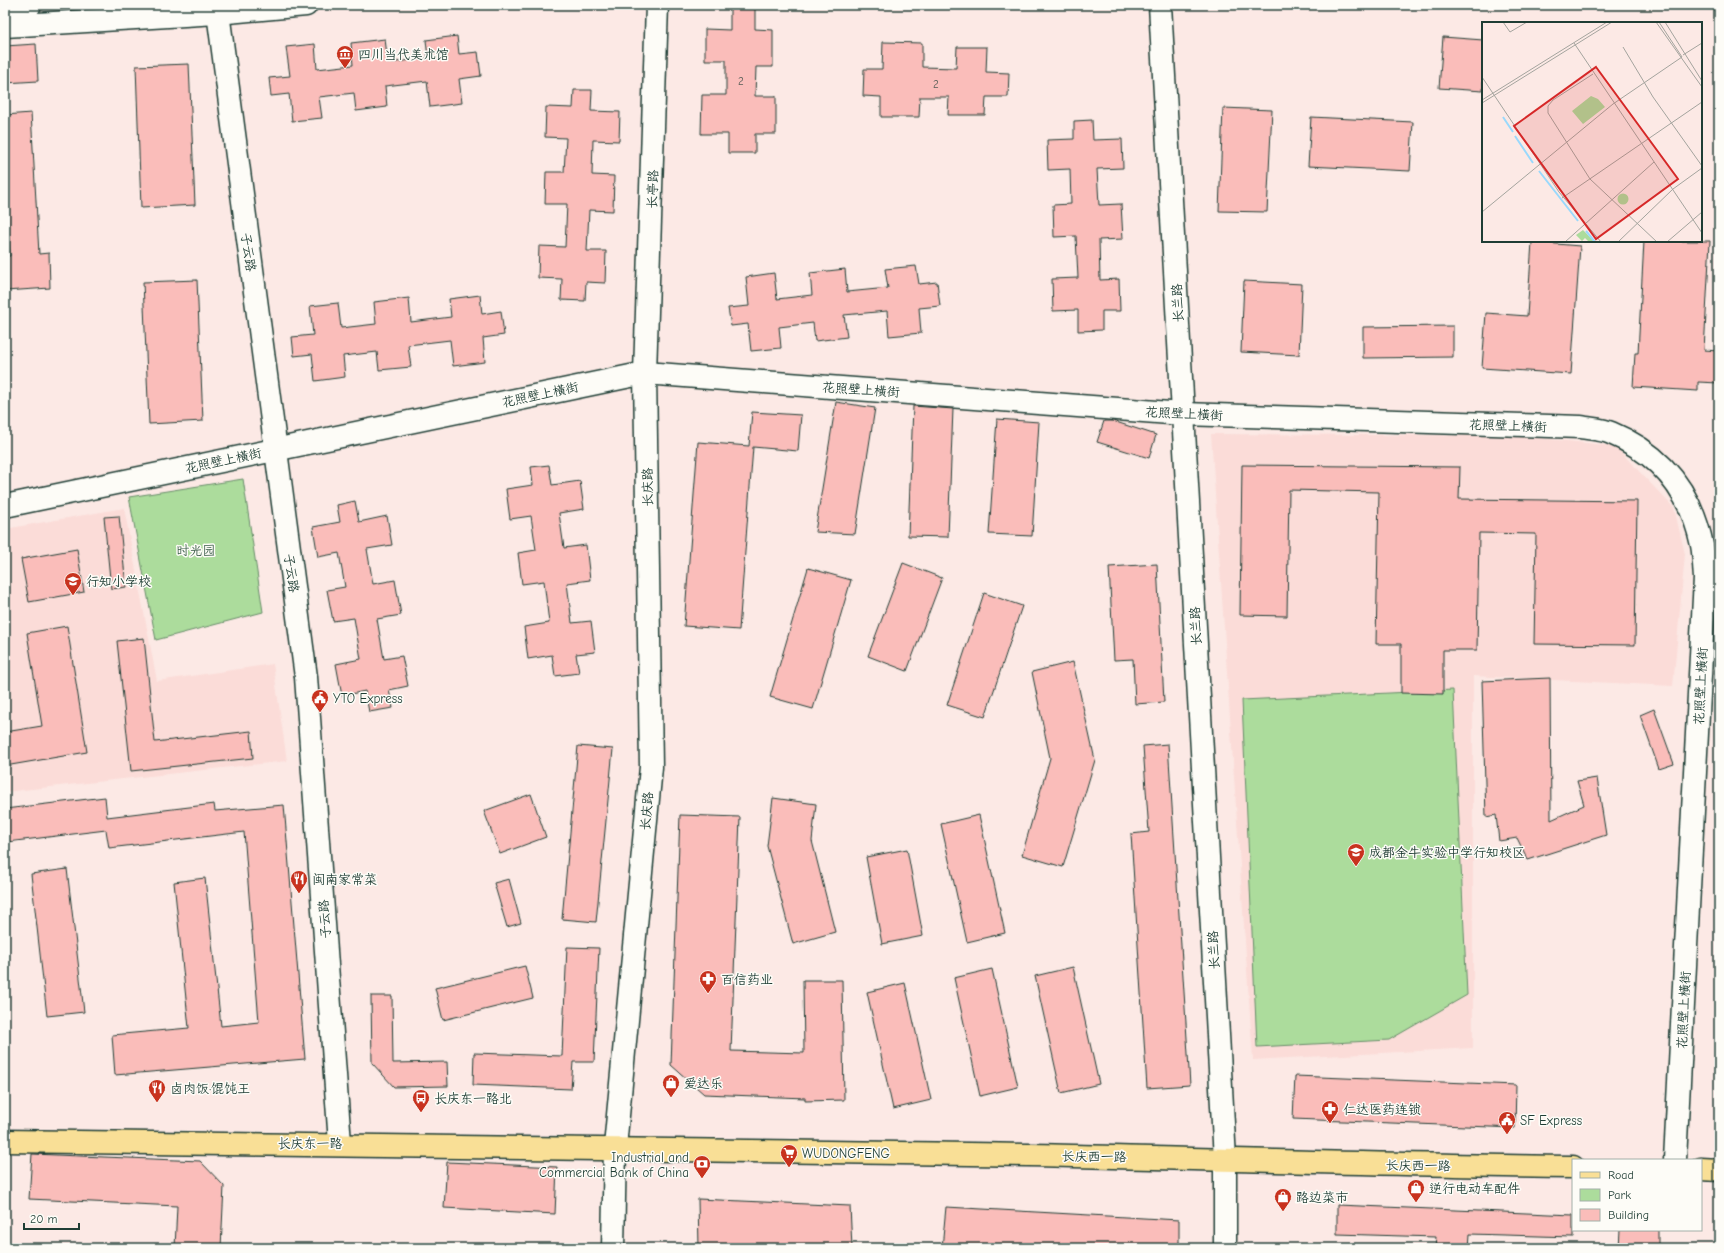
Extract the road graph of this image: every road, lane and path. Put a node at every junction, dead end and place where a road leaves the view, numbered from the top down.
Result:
1 (30, 5) edge
2 (306, 5) edge
3 (657, 5) edge
4 (1160, 5) edge
5 (5, 6) edge
6 (217, 9) edge
7 (5, 26) edge
8 (645, 372) junction
9 (1183, 414) junction
10 (275, 449) junction
11 (5, 506) edge
12 (5, 1141) edge
13 (340, 1143) junction
14 (615, 1147) junction
15 (1225, 1159) junction
16 (1675, 1159) edge
17 (1572, 1167) edge
18 (1702, 1169) edge
19 (1719, 1170) edge
20 (613, 1248) edge
21 (1225, 1248) edge

1 - 5 street
2 - 6 street
3 - 8 street, 长亭路
4 - 9 street, 长兰路
6 - 7 street
6 - 10 street, 子云路
8 - 9 street, 花照壁上横街
8 - 10 street, 花照壁上横街
8 - 14 street, 长庆路
9 - 15 street, 长兰路
9 - 16 street, 花照壁上横街
10 - 11 street, 花照壁上横街
10 - 13 street, 子云路
12 - 13 main road, 长庆东一路
13 - 14 main road, 长庆东一路
14 - 15 main road, 长庆西一路
14 - 20 street, 长庆路
15 - 17 main road, 长庆西一路
15 - 21 street, 长兰路
18 - 19 main road

